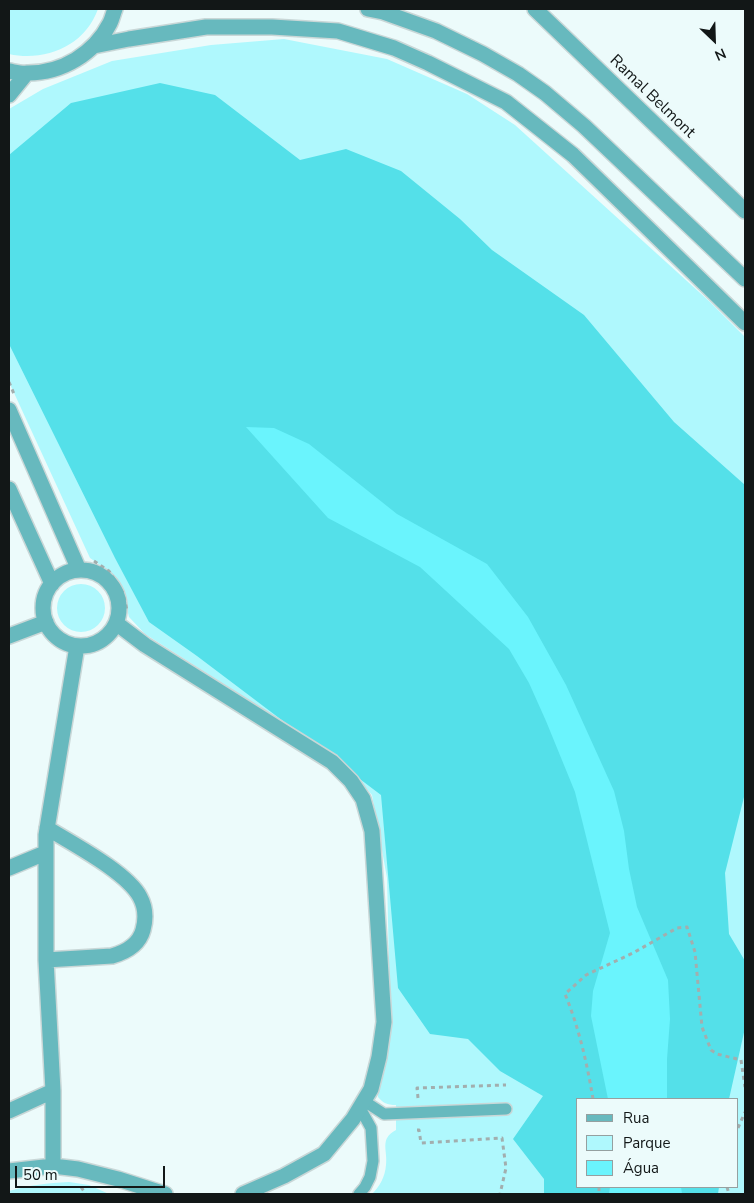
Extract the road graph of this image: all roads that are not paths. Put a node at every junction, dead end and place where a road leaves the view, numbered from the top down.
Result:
1 (115, 9) edge
2 (368, 9) edge
3 (535, 9) edge
4 (94, 46) junction
5 (9, 71) edge
6 (26, 74) junction
7 (9, 95) edge
8 (745, 211) edge
9 (745, 279) edge
10 (745, 323) edge
11 (9, 410) edge
12 (9, 489) edge
13 (79, 570) junction
14 (52, 584) junction
15 (46, 622) junction
16 (116, 623) junction
17 (9, 636) edge
18 (77, 646) junction
19 (46, 828) junction
20 (45, 854) junction
21 (9, 868) edge
22 (46, 960) junction
23 (53, 1091) junction
24 (362, 1104) junction
25 (506, 1109) dead end
26 (9, 1111) edge
27 (53, 1166) junction
28 (9, 1171) edge
29 (165, 1194) edge
30 (243, 1194) edge
31 (359, 1194) edge

1 - 4 street
2 - 9 street
3 - 8 street, Ramal Belmont
4 - 6 street
4 - 10 street
5 - 6 street
6 - 7 street
11 - 13 street
12 - 14 street
13 - 14 street
13 - 16 street
14 - 15 street
15 - 17 street
15 - 18 street
16 - 18 street
16 - 24 street
18 - 19 street
19 - 20 street
19 - 22 street
20 - 21 street
20 - 22 street
22 - 23 street
23 - 26 street
23 - 27 street
24 - 25 lane
24 - 30 street
24 - 31 lane
27 - 28 street
27 - 29 street

